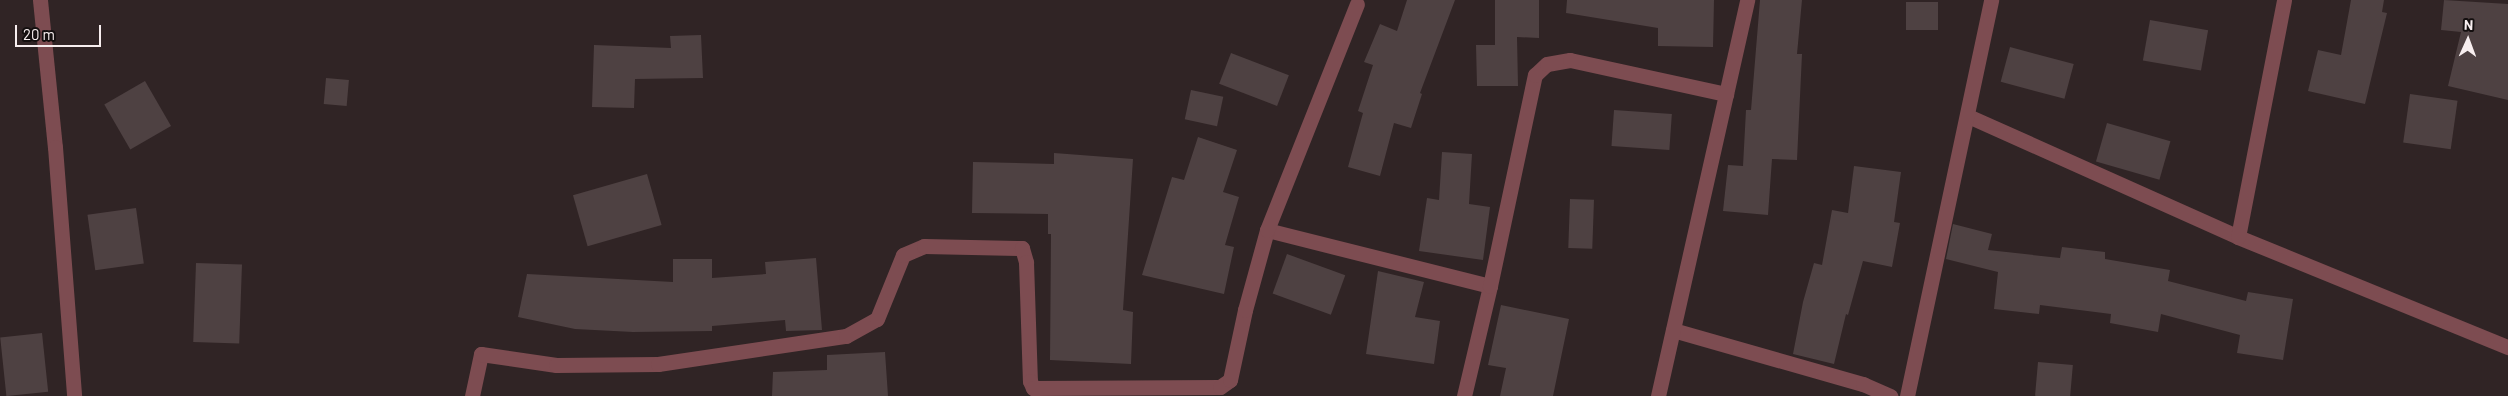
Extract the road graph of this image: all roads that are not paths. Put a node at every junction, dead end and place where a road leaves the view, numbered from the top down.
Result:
1 (40, 0) edge
2 (1747, 0) edge
3 (1991, 0) edge
4 (2284, 0) edge
5 (1357, 4) dead end
6 (1726, 94) junction
7 (1968, 116) junction
8 (1267, 230) junction
9 (2238, 237) junction
10 (1490, 286) junction
11 (1672, 330) junction
12 (2508, 347) edge
13 (1861, 390) edge
14 (74, 396) edge
15 (472, 396) edge
16 (1464, 396) edge
17 (1658, 396) edge
18 (1890, 396) edge
19 (1907, 396) edge

1 - 14 street
2 - 6 street
3 - 7 street
4 - 9 street
5 - 8 street
6 - 10 street
6 - 11 street
7 - 9 street
7 - 19 street
8 - 10 street
8 - 15 street
9 - 12 street
10 - 16 street
11 - 13 street
11 - 17 street
13 - 18 street

